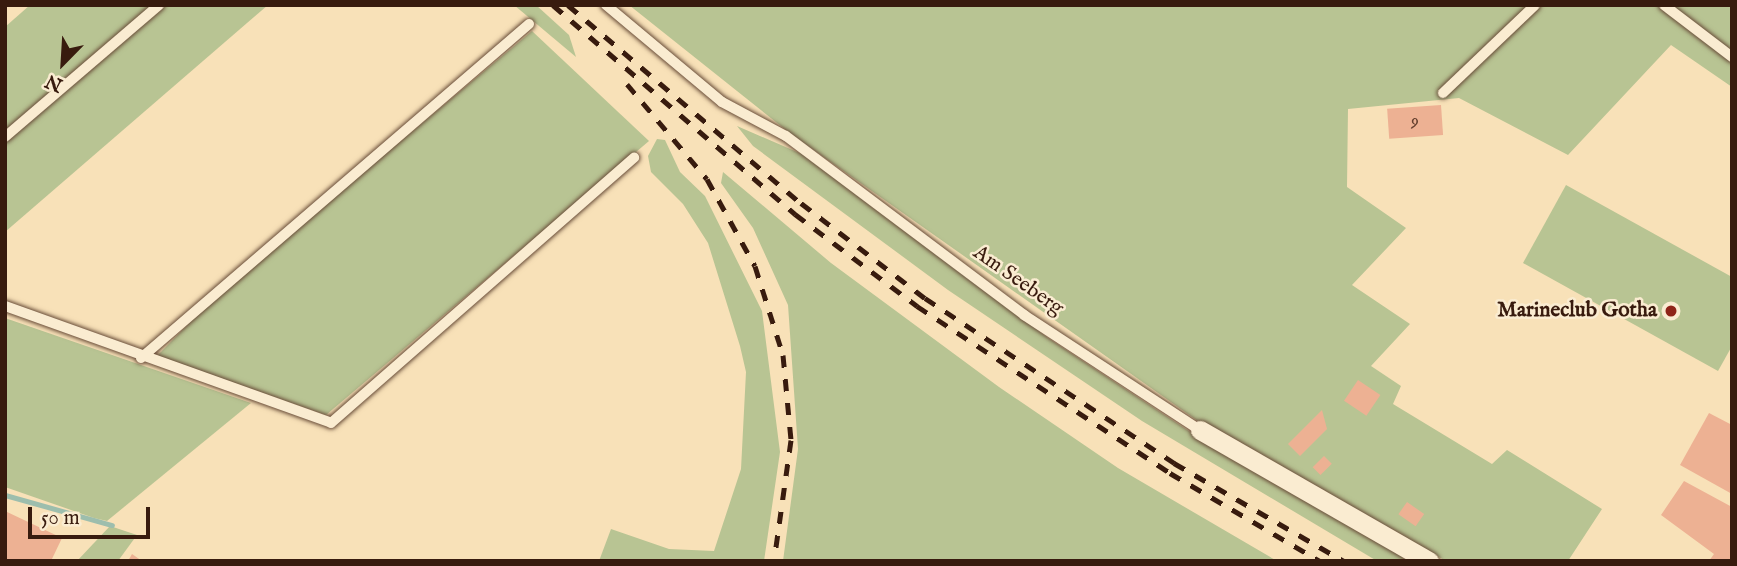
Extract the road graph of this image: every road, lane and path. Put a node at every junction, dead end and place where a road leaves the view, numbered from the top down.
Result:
1 (159, 5) edge
2 (606, 5) edge
3 (1535, 5) edge
4 (1664, 5) edge
5 (530, 24) dead end
6 (1732, 57) edge
7 (1443, 93) dead end
8 (5, 137) edge
9 (634, 158) dead end
10 (5, 306) edge
11 (141, 358) junction
12 (1200, 430) joint
13 (1429, 561) edge

1 - 8 lane
2 - 12 lane, Am Seeberg
3 - 7 lane
4 - 6 lane
5 - 11 lane
9 - 11 lane
10 - 11 lane
12 - 13 street, Am Seeberg

